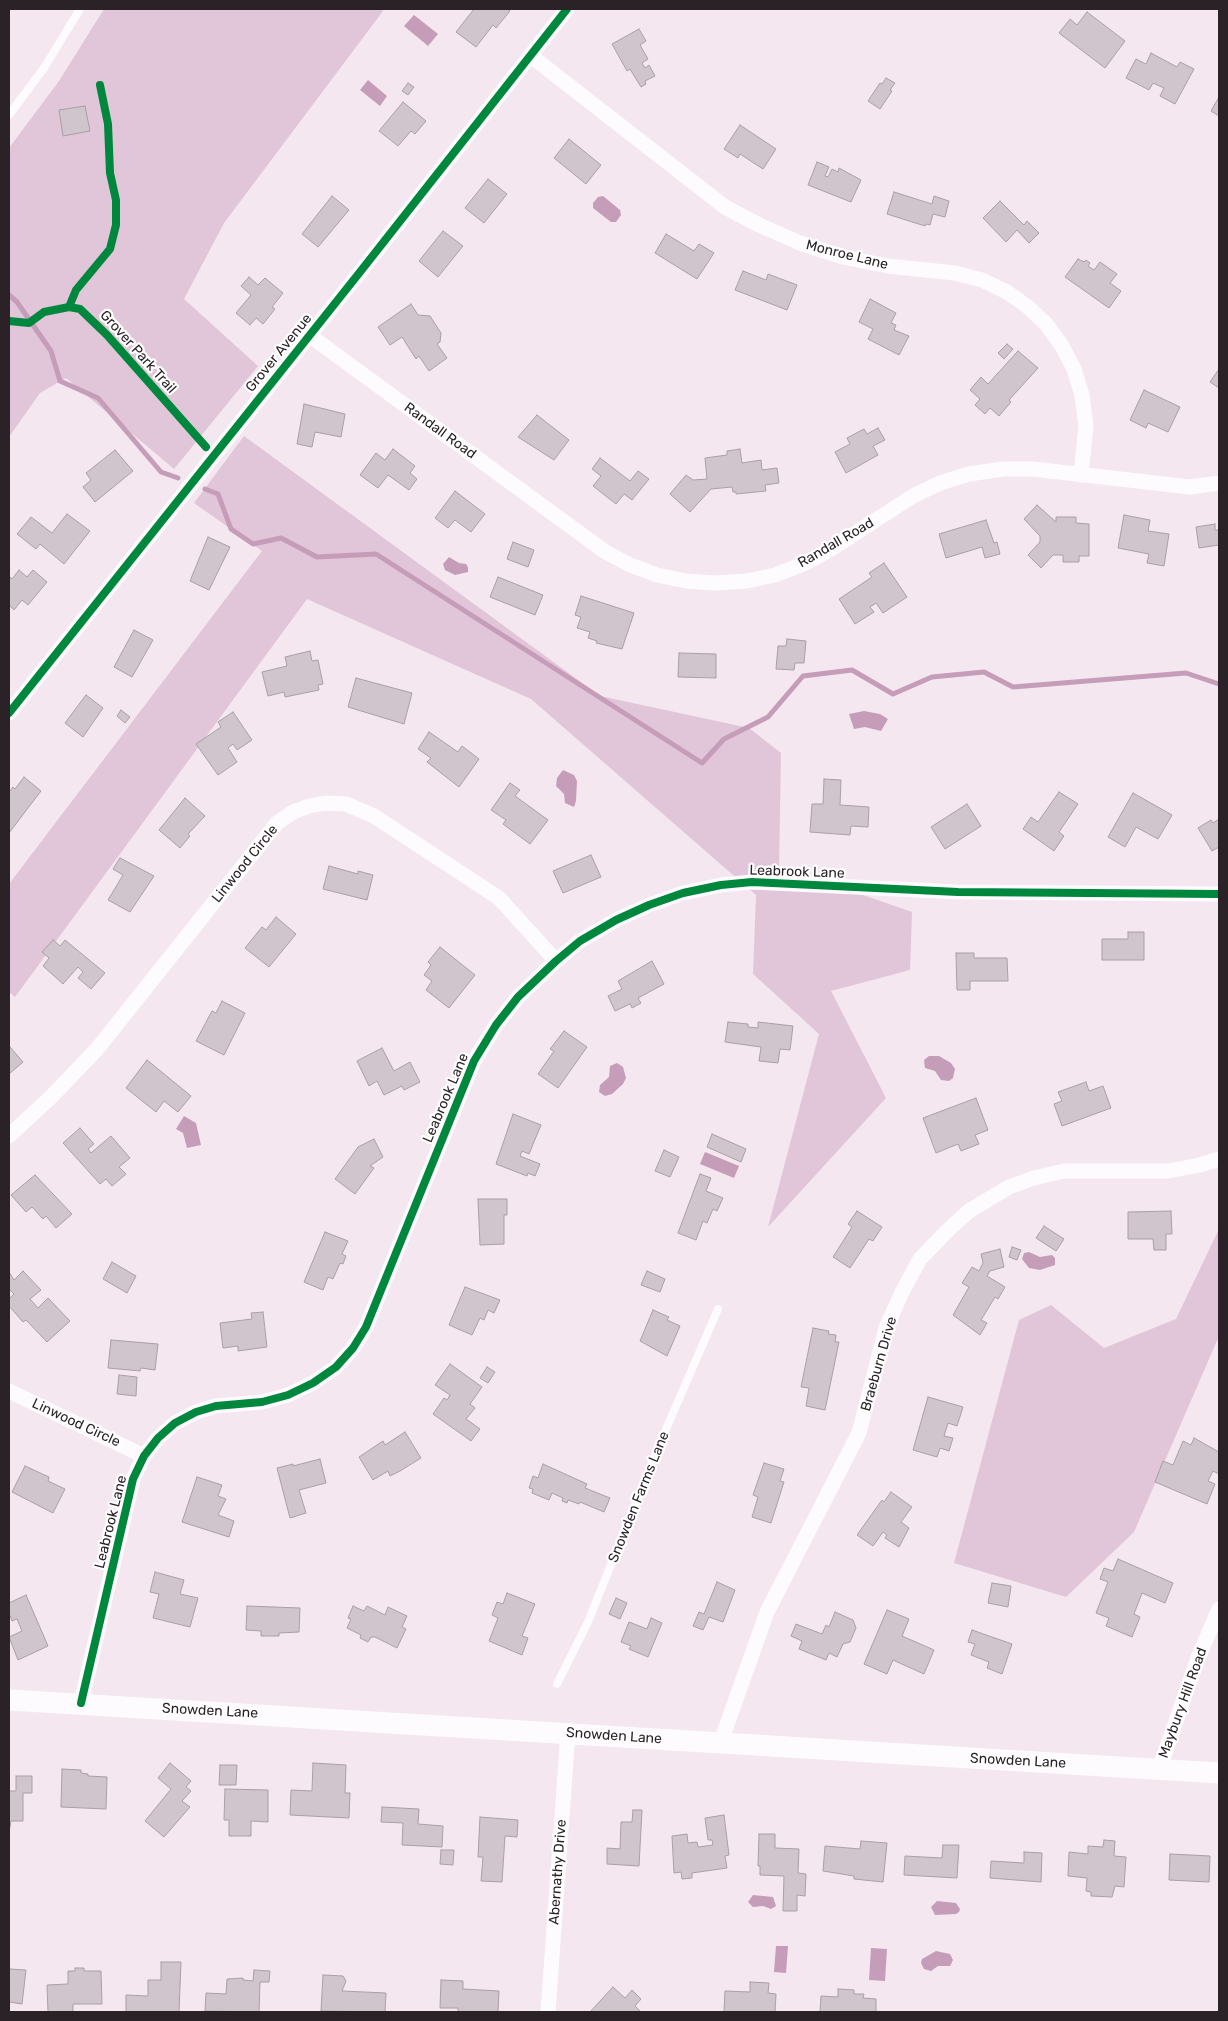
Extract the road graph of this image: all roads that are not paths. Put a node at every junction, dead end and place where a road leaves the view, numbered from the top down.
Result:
1 (80, 9) edge
2 (567, 9) edge
3 (531, 56) junction
4 (9, 115) edge
5 (309, 335) junction
6 (1081, 475) junction
7 (1219, 483) edge
8 (9, 713) edge
9 (1219, 894) edge
10 (556, 961) junction
11 (9, 1136) edge
12 (1219, 1159) edge
13 (718, 1309) dead end
14 (9, 1391) edge
15 (144, 1456) junction
16 (1219, 1609) edge
17 (557, 1684) dead end
18 (9, 1700) edge
19 (81, 1703) junction
20 (568, 1732) junction
21 (720, 1744) junction
22 (1159, 1770) junction
23 (1219, 1774) edge
24 (548, 2012) edge

1 - 4 lane
2 - 3 street, Grover Avenue
3 - 5 street, Grover Avenue
3 - 6 street, Monroe Lane
5 - 6 street, Randall Road
5 - 8 street, Grover Avenue
6 - 7 street, Randall Road
9 - 10 street, Leabrook Lane
10 - 11 street, Linwood Circle
10 - 15 street, Leabrook Lane
12 - 21 street, Braeburn Drive
13 - 17 lane, Snowden Farms Lane
14 - 15 street, Linwood Circle
15 - 19 street, Leabrook Lane
16 - 22 street, Maybury Hill Road
18 - 19 street, Snowden Lane
19 - 20 street, Snowden Lane
20 - 21 street, Snowden Lane
20 - 24 street, Abernathy Drive
21 - 22 street, Snowden Lane
22 - 23 street, Snowden Lane

